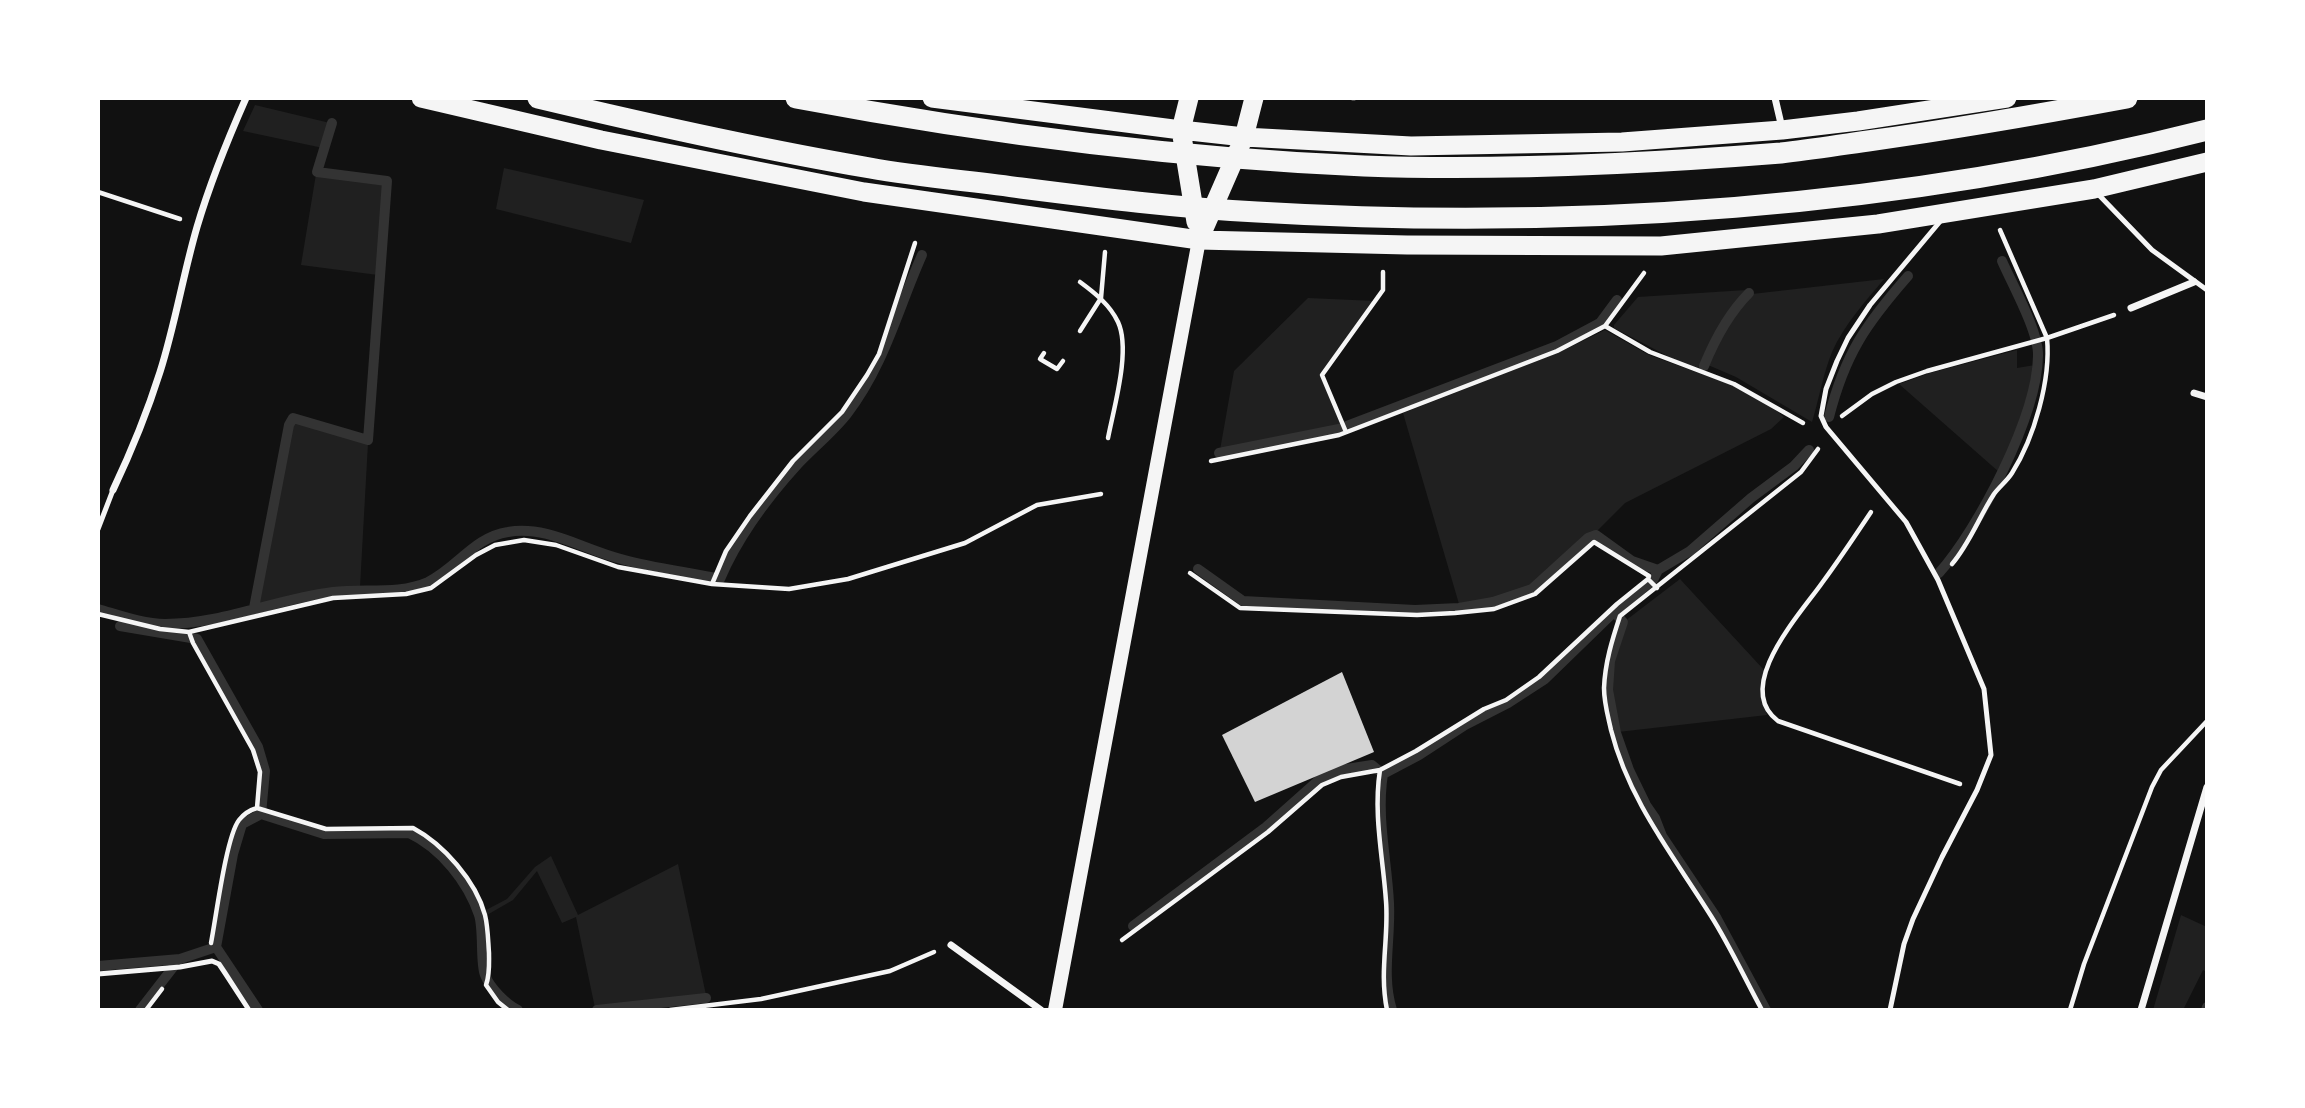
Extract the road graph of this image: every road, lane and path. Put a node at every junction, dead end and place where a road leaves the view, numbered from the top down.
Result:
1 (246, 98) edge
2 (421, 98) edge
3 (538, 98) edge
4 (796, 98) edge
5 (932, 98) edge
6 (1189, 98) edge
7 (1254, 98) edge
8 (1775, 98) edge
9 (2007, 98) edge
10 (2127, 98) edge
11 (1181, 130) junction
12 (1782, 130) junction
13 (2207, 130) edge
14 (1244, 136) junction
15 (2207, 162) edge
16 (2094, 189) junction
17 (98, 192) edge
18 (1991, 206) junction
19 (1947, 213) junction
20 (198, 225) junction
21 (1199, 240) junction
22 (915, 243) dead end
23 (1383, 244) junction
24 (1661, 246) junction
25 (1080, 282) dead end
26 (2194, 282) junction
27 (2207, 290) edge
28 (2131, 308) joint
29 (1605, 326) junction
30 (2047, 338) junction
31 (1044, 353) dead end
32 (1063, 361) dead end
33 (2193, 393) dead end
34 (2207, 397) edge
35 (1826, 427) junction
36 (1346, 432) junction
37 (1108, 438) dead end
38 (1211, 461) dead end
39 (113, 490) joint
40 (1101, 494) dead end
41 (1884, 494) junction
42 (98, 528) edge
43 (1190, 573) dead end
44 (1648, 579) junction
45 (1938, 580) junction
46 (712, 584) junction
47 (1657, 588) junction
48 (98, 614) edge
49 (189, 632) junction
50 (2207, 721) edge
51 (1380, 770) junction
52 (2207, 788) edge
53 (1977, 790) junction
54 (257, 808) junction
55 (1122, 940) dead end
56 (951, 946) joint
57 (212, 961) junction
58 (98, 974) edge
59 (249, 1010) edge
60 (509, 1010) edge
61 (670, 1010) edge
62 (1041, 1010) edge
63 (1055, 1010) edge
64 (1387, 1010) edge
65 (1762, 1010) edge
66 (1890, 1010) edge
67 (2070, 1010) edge
68 (2141, 1010) edge

1 - 20 street
2 - 21 highway
3 - 13 highway
4 - 10 highway
5 - 11 highway
6 - 11 highway
7 - 14 highway
8 - 12 street
9 - 12 highway
11 - 14 highway
11 - 21 highway
12 - 14 highway
14 - 21 highway
15 - 16 highway
16 - 18 highway
16 - 26 lane
17 - 20 path
18 - 19 highway
18 - 30 path
19 - 24 highway
19 - 35 lane
20 - 39 street
21 - 23 highway
21 - 63 main road
22 - 46 path
23 - 24 highway
23 - 36 path
24 - 29 path
25 - 37 path
26 - 27 lane
26 - 28 street
28 - 30 path
29 - 35 path
29 - 36 path
30 - 35 path
30 - 45 path
31 - 32 path
33 - 34 street
35 - 41 lane
35 - 47 path
36 - 38 path
39 - 42 lane
40 - 46 path
41 - 45 lane
41 - 53 path
43 - 44 path
44 - 47 path
44 - 51 path
45 - 53 lane
46 - 49 path
47 - 65 path
48 - 49 path
49 - 54 path
50 - 67 path
51 - 55 path
51 - 64 path
52 - 68 street
53 - 66 lane
54 - 57 path
54 - 60 path
56 - 61 path
56 - 62 street
57 - 58 lane
57 - 59 lane

